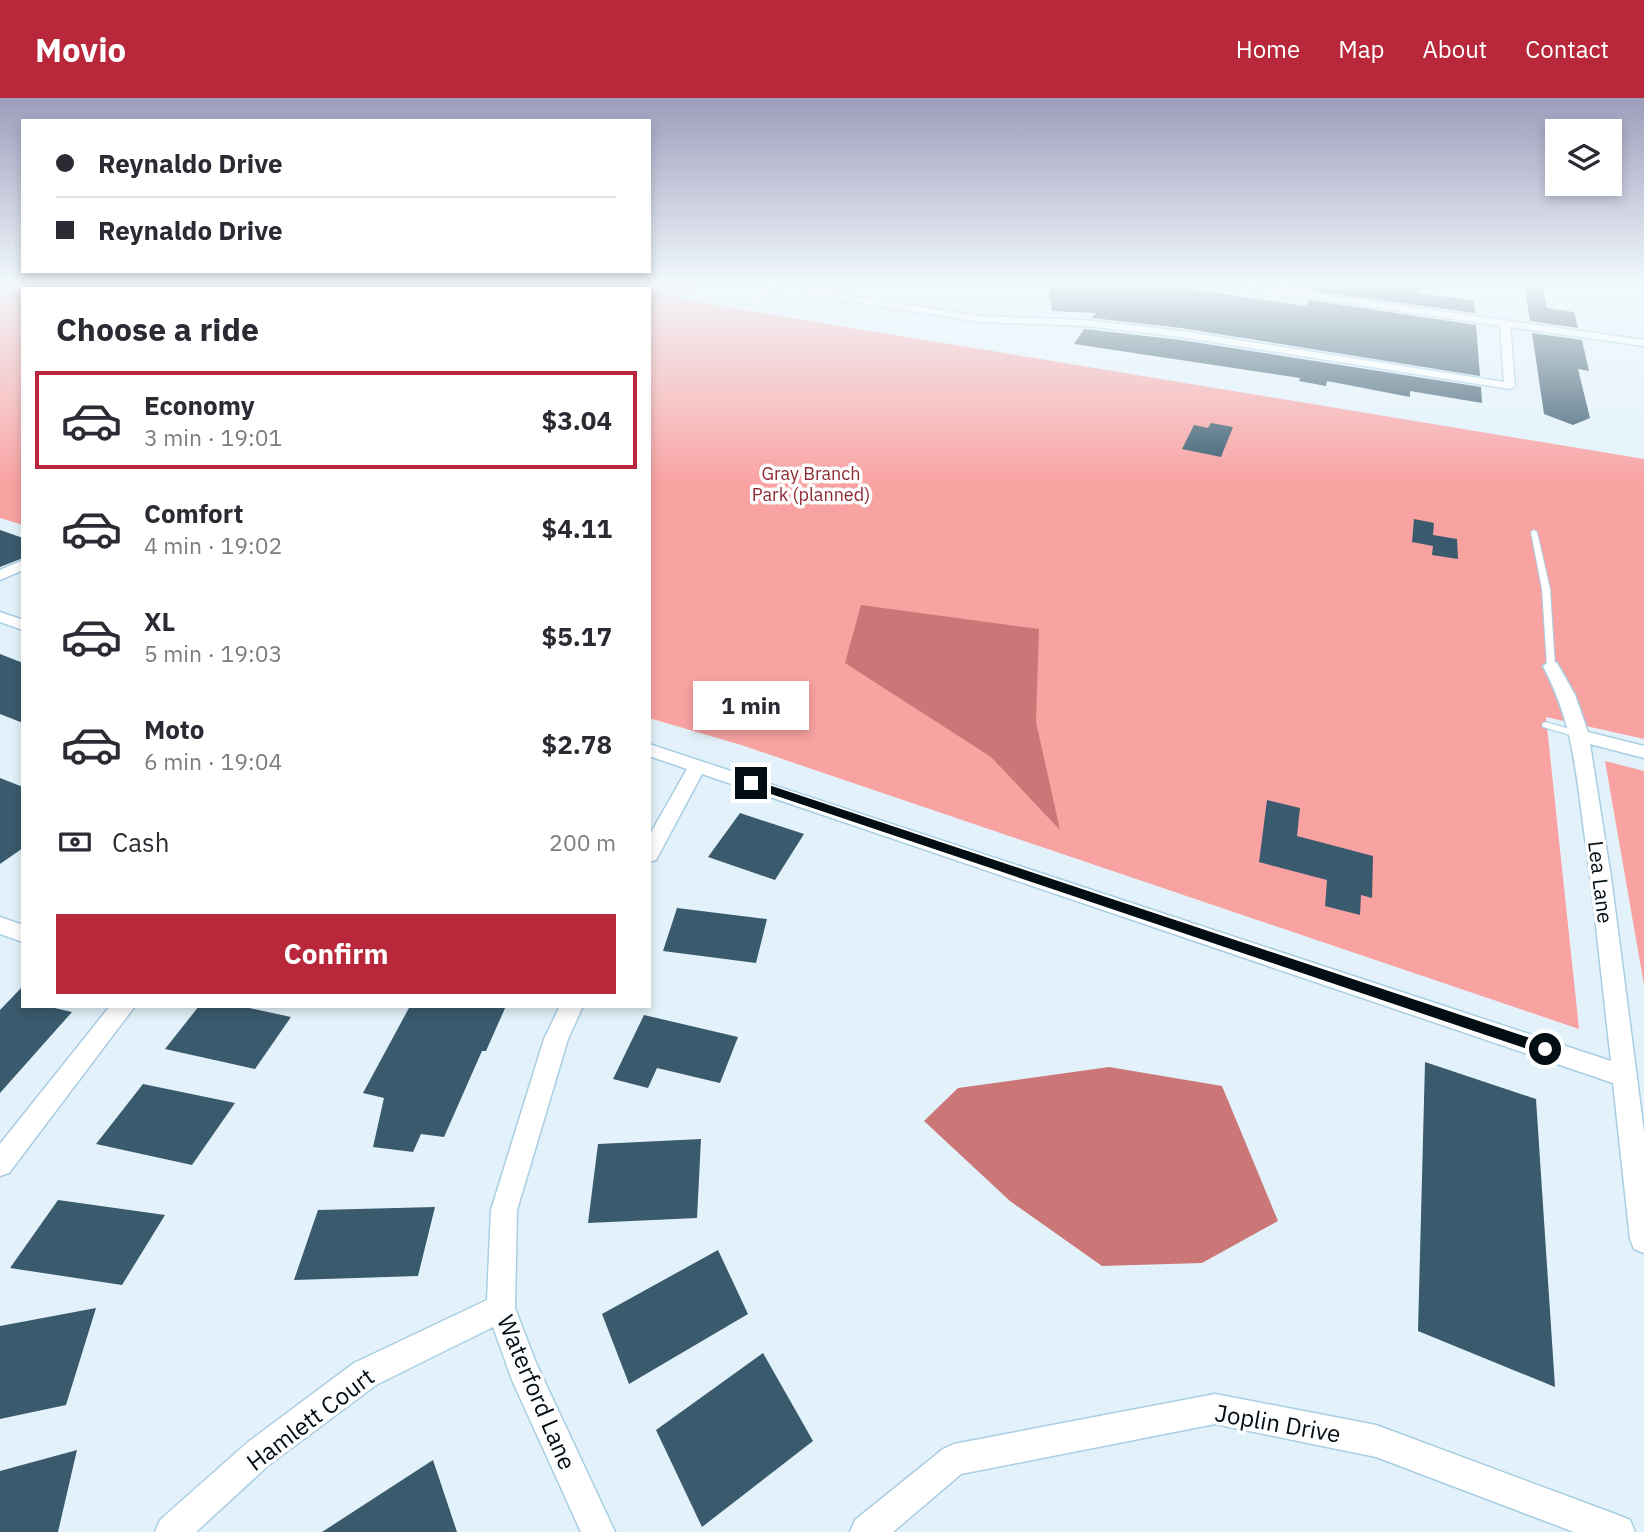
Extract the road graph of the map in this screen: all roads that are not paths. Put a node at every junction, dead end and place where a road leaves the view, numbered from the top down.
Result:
1 (1288, 351) edge
2 (1507, 351) edge
3 (1534, 532) dead end
4 (21, 565) edge
5 (0, 576) edge
6 (0, 617) edge
7 (21, 624) edge
8 (1551, 666) joint
9 (1546, 725) dead end
10 (1580, 736) junction
11 (651, 751) edge
12 (1644, 752) edge
13 (698, 765) junction
14 (651, 851) edge
15 (0, 925) edge
16 (21, 933) edge
17 (122, 1008) edge
18 (571, 1008) edge
19 (1624, 1076) junction
20 (0, 1164) edge
21 (1644, 1238) edge
22 (501, 1308) junction
23 (172, 1532) edge
24 (598, 1532) edge
25 (867, 1532) edge
26 (1618, 1532) edge

1 - 2 street
3 - 8 lane, Lea Lane
4 - 5 street
6 - 7 street
8 - 10 street, Lea Lane
9 - 10 lane
10 - 12 street
10 - 19 street, Lea Lane
11 - 13 street
13 - 14 street
13 - 19 street
15 - 16 street
17 - 20 street
18 - 22 street, Waterford Lane
19 - 21 street, Lea Lane
22 - 23 street, Hamlett Court
22 - 24 street, Waterford Lane
25 - 26 street, Joplin Drive

